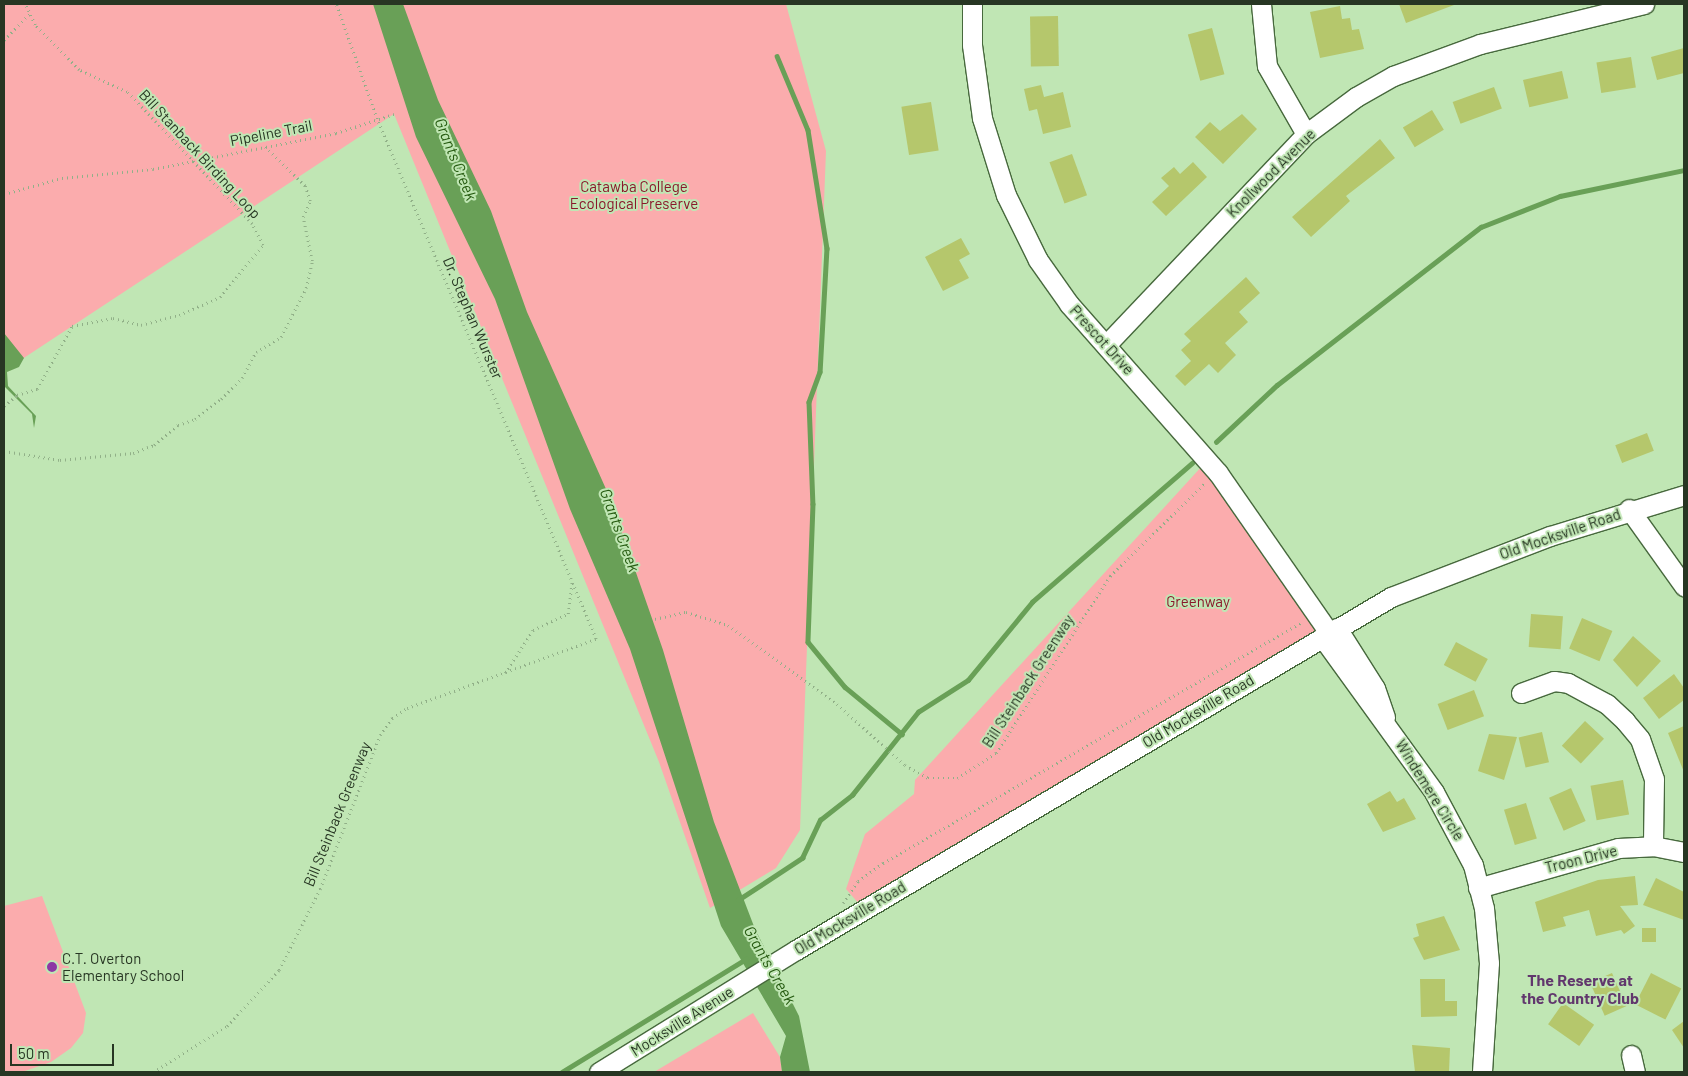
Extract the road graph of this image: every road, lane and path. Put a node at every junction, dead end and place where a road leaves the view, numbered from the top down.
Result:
1 (25, 4) edge
2 (336, 4) edge
3 (972, 4) edge
4 (1261, 4) edge
5 (1644, 4) edge
6 (30, 14) junction
7 (4, 40) edge
8 (394, 114) dead end
9 (377, 119) junction
10 (1306, 134) junction
11 (263, 145) junction
12 (191, 161) junction
13 (4, 194) edge
14 (1106, 345) junction
15 (4, 406) edge
16 (4, 452) edge
17 (1211, 479) dead end
18 (1684, 495) edge
19 (1629, 510) junction
20 (572, 580) junction
21 (1684, 586) edge
22 (1316, 613) junction
23 (654, 619) dead end
24 (1329, 633) junction
25 (596, 639) joint
26 (504, 674) junction
27 (1521, 693) dead end
28 (1652, 846) junction
29 (1684, 852) edge
30 (1478, 888) junction
31 (839, 910) dead end
32 (738, 986) joint
33 (153, 1072) edge
34 (599, 1072) edge
35 (1482, 1072) edge

1 - 6 path, Bill Stanback Birding Loop
2 - 9 path, Dr. Stephan Wurster
3 - 14 street, Prescot Drive
4 - 10 street
5 - 10 street, Knollwood Avenue
6 - 7 path
6 - 12 path, Bill Stanback Birding Loop
8 - 9 path, Pipeline Trail
9 - 11 path, Pipeline Trail
9 - 20 path, Dr. Stephan Wurster
10 - 14 street, Knollwood Avenue
11 - 12 path, Pipeline Trail
11 - 16 path
12 - 13 path, Pipeline Trail
12 - 15 path, Bill Stanback Birding Loop
14 - 22 street, Prescot Drive
17 - 23 path, Bill Steinback Greenway
18 - 19 street, Old Mocksville Road
19 - 21 street
19 - 24 street, Old Mocksville Road
20 - 25 path, Dr. Stephan Wurster
20 - 26 path
22 - 24 street, Prescot Drive
22 - 31 path
24 - 30 street, Windemere Circle
24 - 32 street, Old Mocksville Road
25 - 26 path, Bill Steinback Greenway
26 - 33 path, Bill Steinback Greenway
27 - 28 street
28 - 29 street, Troon Drive
28 - 30 street, Troon Drive
30 - 35 street, Windemere Circle
32 - 34 street, Mocksville Avenue

